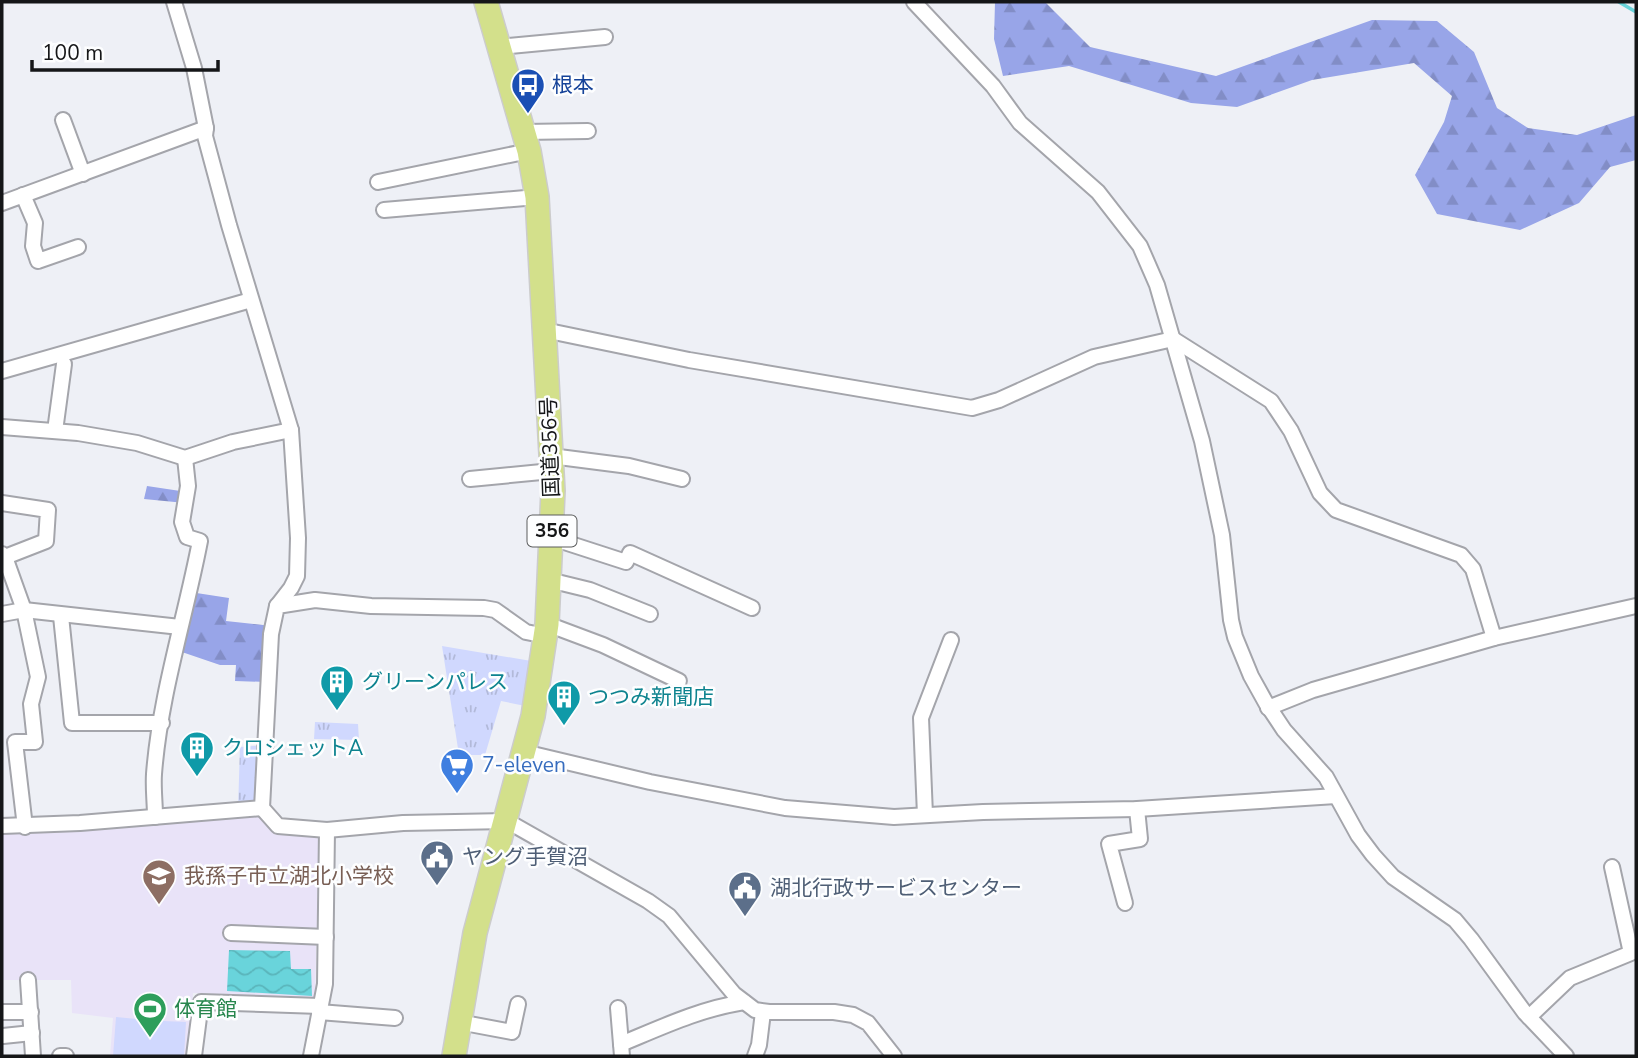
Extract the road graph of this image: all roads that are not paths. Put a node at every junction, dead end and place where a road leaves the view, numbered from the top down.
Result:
1 (174, 2) edge
2 (486, 2) edge
3 (914, 2) edge
4 (605, 37) dead end
5 (499, 47) junction
6 (63, 120) dead end
7 (206, 128) junction
8 (588, 131) dead end
9 (526, 141) junction
10 (83, 174) junction
11 (378, 182) dead end
12 (23, 195) junction
13 (537, 197) junction
14 (2, 203) edge
15 (384, 211) dead end
16 (78, 247) dead end
17 (251, 300) junction
18 (544, 330) junction
19 (1173, 339) junction
20 (64, 364) dead end
21 (2, 371) edge
22 (2, 427) edge
23 (291, 430) junction
24 (55, 431) junction
25 (185, 458) junction
26 (552, 464) junction
27 (470, 479) dead end
28 (682, 479) dead end
29 (2, 503) edge
30 (552, 538) junction
31 (4, 556) edge
32 (549, 580) junction
33 (277, 606) junction
34 (1636, 606) edge
35 (752, 608) dead end
36 (24, 610) junction
37 (2, 614) edge
38 (650, 614) dead end
39 (61, 616) junction
40 (180, 627) junction
41 (546, 630) junction
42 (1494, 638) junction
43 (951, 640) dead end
44 (679, 681) dead end
45 (1268, 708) junction
46 (162, 723) junction
47 (524, 752) junction
48 (1336, 796) junction
49 (262, 808) junction
50 (1137, 809) junction
51 (925, 815) junction
52 (155, 817) junction
53 (507, 821) junction
54 (2, 826) edge
55 (25, 827) junction
56 (327, 830) junction
57 (1612, 867) dead end
58 (1125, 904) dead end
59 (231, 933) dead end
60 (326, 937) junction
61 (28, 980) dead end
62 (744, 1002) junction
63 (518, 1004) dead end
64 (618, 1008) dead end
65 (319, 1009) junction
66 (2, 1012) edge
67 (32, 1012) junction
68 (763, 1012) junction
69 (1529, 1017) junction
70 (396, 1018) dead end
71 (459, 1022) junction
72 (32, 1033) junction
73 (3, 1036) edge
74 (622, 1050) edge
75 (33, 1056) edge
76 (60, 1056) edge
77 (66, 1056) edge
78 (194, 1056) edge
79 (311, 1056) edge
80 (454, 1056) edge
81 (755, 1056) edge
82 (894, 1056) edge
83 (1566, 1056) edge

1 - 7 street
2 - 5 highway, 国道356号 / 356
3 - 19 street
4 - 5 street
5 - 9 highway, 国道356号 / 356
6 - 10 street
7 - 10 street
7 - 17 street
8 - 9 street
9 - 11 street
9 - 13 highway, 国道356号 / 356
10 - 12 street
12 - 14 street
12 - 16 street
13 - 15 street
13 - 18 highway, 国道356号 / 356
17 - 21 street
17 - 23 street
18 - 19 street
18 - 26 highway, 国道356号 / 356
19 - 42 street
19 - 45 street
20 - 24 street
22 - 24 street
23 - 25 street
23 - 33 street
24 - 25 street
25 - 40 street
26 - 27 street
26 - 28 street
26 - 30 highway, 国道356号 / 356
29 - 31 street
30 - 32 highway, 国道356号 / 356
30 - 35 street
31 - 36 street
32 - 38 street
32 - 41 highway, 国道356号 / 356
33 - 41 street
33 - 49 street
34 - 42 street
36 - 37 street
36 - 39 street
36 - 55 street
39 - 40 street
39 - 46 street
40 - 46 street
41 - 44 street
41 - 47 highway, 国道356号 / 356
42 - 45 street
43 - 51 street
45 - 48 street
46 - 52 street
47 - 51 street
47 - 53 highway, 国道356号 / 356
48 - 50 street
48 - 69 street
49 - 52 street
49 - 56 street
50 - 51 street
50 - 58 street
52 - 55 street
53 - 56 street
53 - 62 street
53 - 71 highway, 国道356号 / 356
54 - 55 street
56 - 60 street
57 - 69 street
59 - 60 street
60 - 65 street
61 - 67 street
62 - 68 street
62 - 74 street
63 - 71 street
64 - 74 street
65 - 70 street
65 - 78 street
65 - 79 street
66 - 67 street
67 - 72 street
68 - 81 street
68 - 82 street
69 - 83 street
71 - 80 highway, 国道356号 / 356
72 - 73 street
72 - 75 street
76 - 77 street

